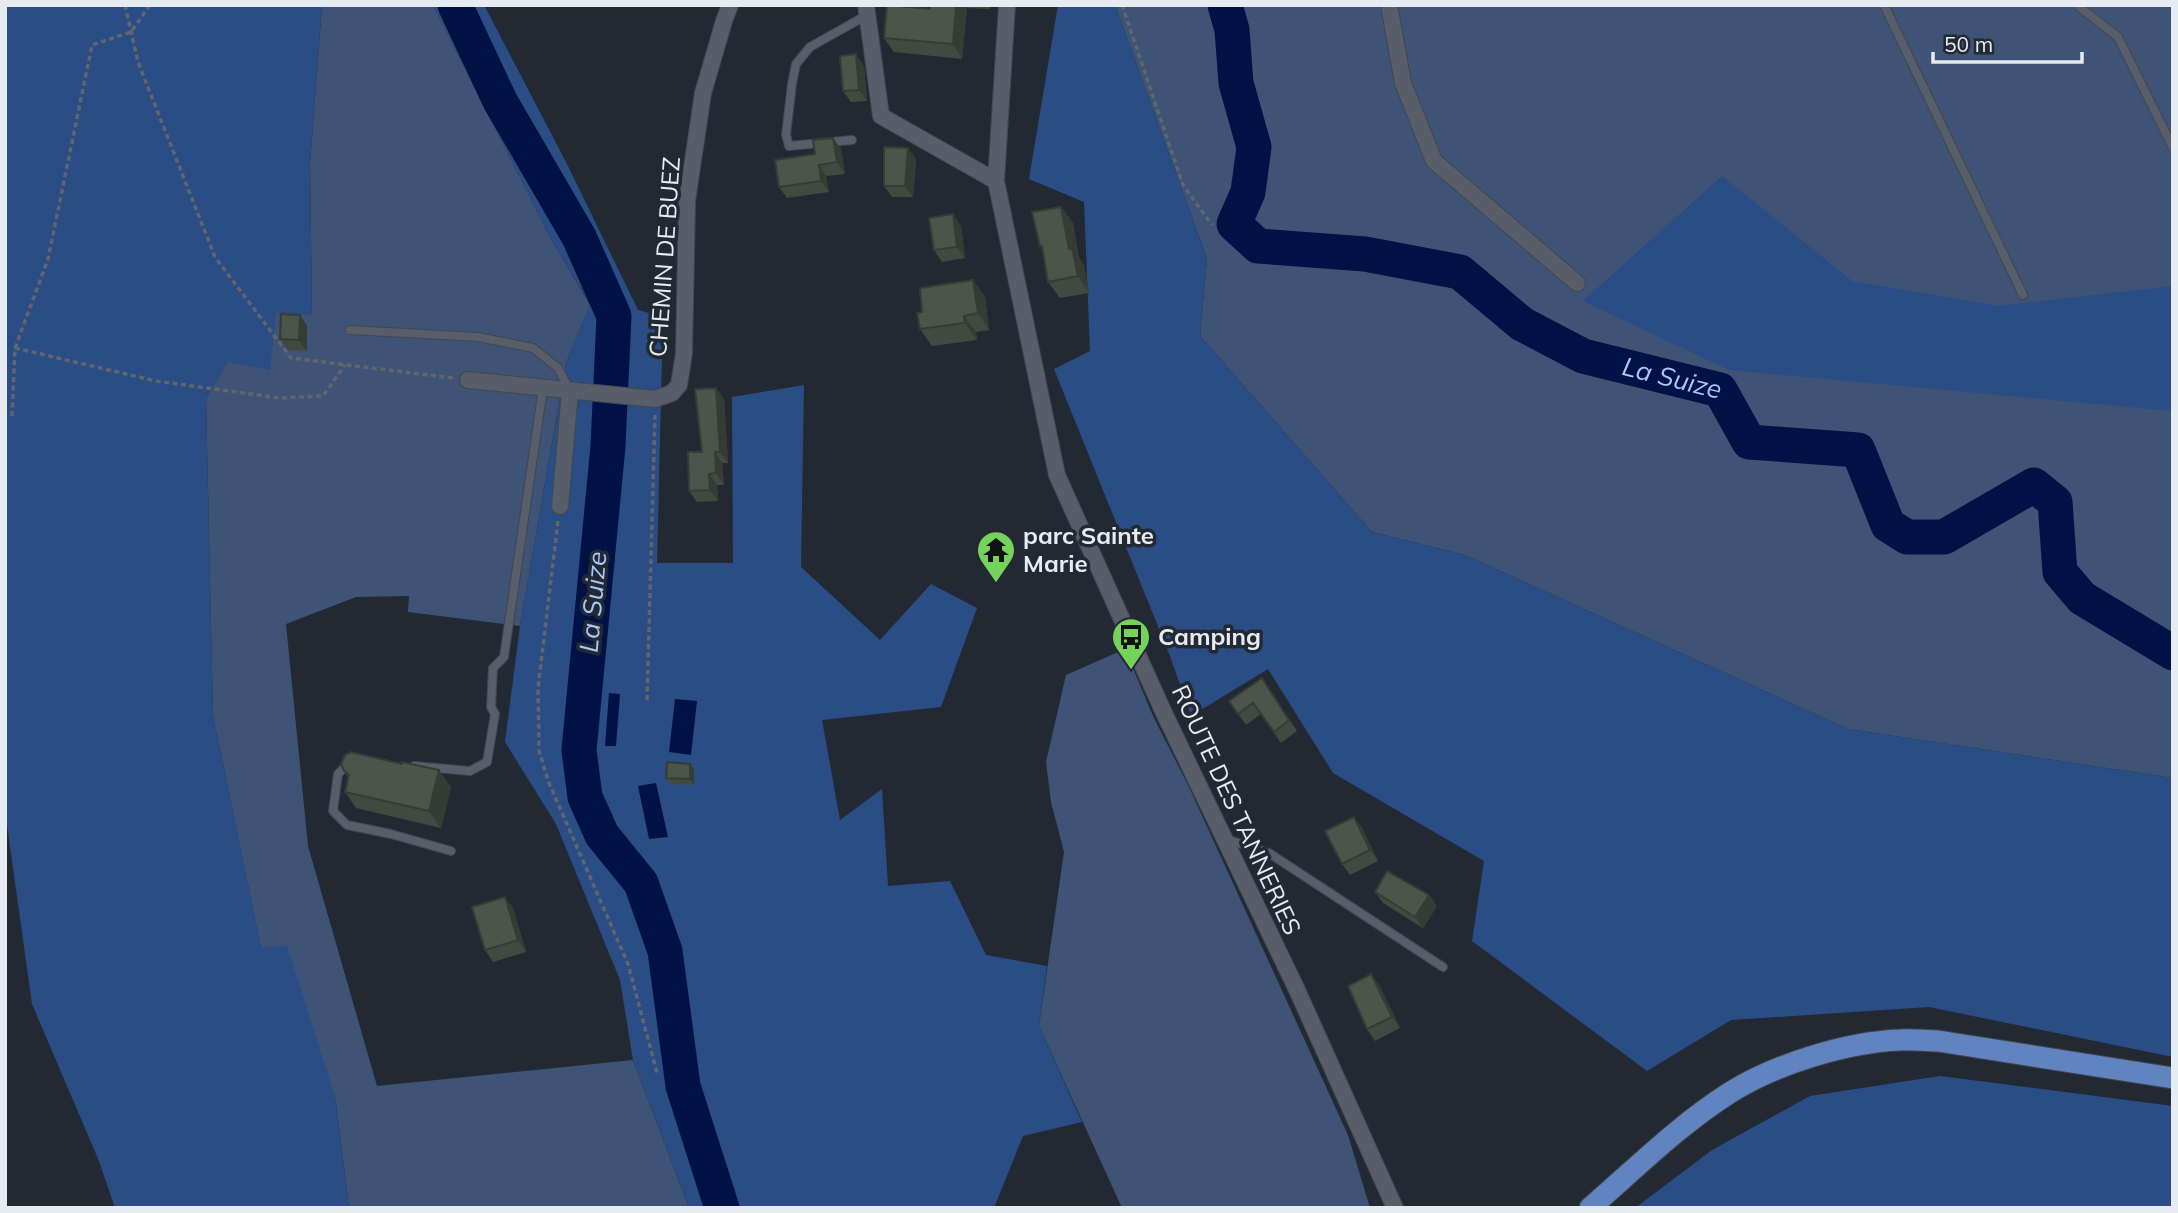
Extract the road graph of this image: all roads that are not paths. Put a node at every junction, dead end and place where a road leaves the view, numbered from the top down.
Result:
1 (730, 5) edge
2 (1006, 5) edge
3 (1389, 5) edge
4 (1884, 5) edge
5 (2077, 5) edge
6 (867, 10) edge
7 (852, 140) dead end
8 (2173, 148) edge
9 (996, 181) junction
10 (1577, 283) dead end
11 (2023, 295) dead end
12 (350, 330) dead end
13 (468, 380) road end
14 (543, 388) junction
15 (570, 391) junction
16 (560, 506) road end
17 (356, 762) edge
18 (404, 765) edge
19 (1224, 838) junction
20 (451, 851) dead end
21 (1443, 967) dead end
22 (2173, 1078) edge
23 (1395, 1208) edge
24 (1590, 1208) edge

1 - 15 street, CHEMIN DE BUEZ
2 - 9 street, ROUTE DES TANNERIES
3 - 10 street
4 - 11 lane
5 - 8 lane
6 - 7 lane
6 - 9 street
9 - 19 street, ROUTE DES TANNERIES
12 - 15 lane
13 - 14 street
14 - 15 street
14 - 18 lane
15 - 16 street
17 - 20 lane
19 - 21 lane
19 - 23 street, ROUTE DES TANNERIES
22 - 24 main road

